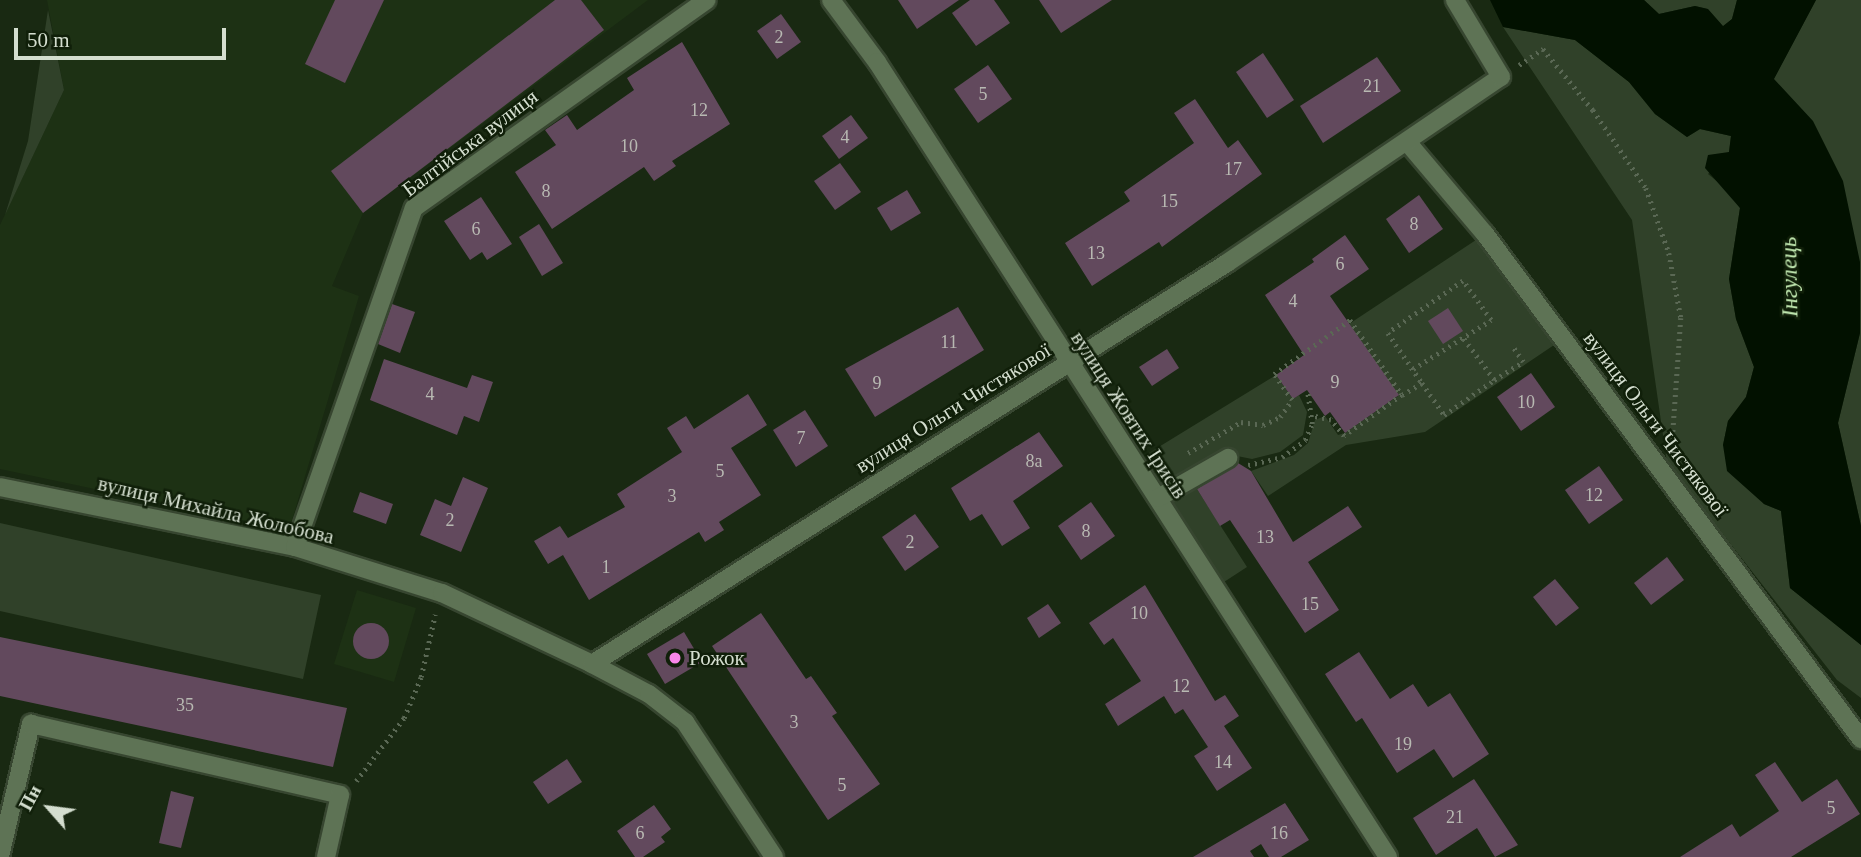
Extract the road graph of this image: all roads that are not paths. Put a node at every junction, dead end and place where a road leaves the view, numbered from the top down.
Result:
1 (707, 0) edge
2 (831, 0) edge
3 (1455, 0) edge
4 (1408, 143) junction
5 (1067, 362) junction
6 (1228, 458) road end
7 (0, 487) edge
8 (1158, 498) junction
9 (295, 547) junction
10 (592, 664) junction
11 (1861, 739) edge
12 (0, 856) edge
13 (326, 857) edge
14 (774, 857) edge
15 (1388, 857) edge

1 - 9 street, Балтійська вулиця
2 - 5 street, вулиця Жовтих Ірисів
3 - 4 street, вулиця Ольги Чистякової
4 - 5 street, вулиця Ольги Чистякової
4 - 11 street, вулиця Ольги Чистякової
5 - 8 street, вулиця Жовтих Ірисів
5 - 10 street, вулиця Ольги Чистякової
6 - 8 street
7 - 9 street, вулиця Михайла Жолобова
8 - 15 street, вулиця Жовтих Ірисів
9 - 10 street, вулиця Михайла Жолобова
10 - 14 street, вулиця Михайла Жолобова
12 - 13 street

